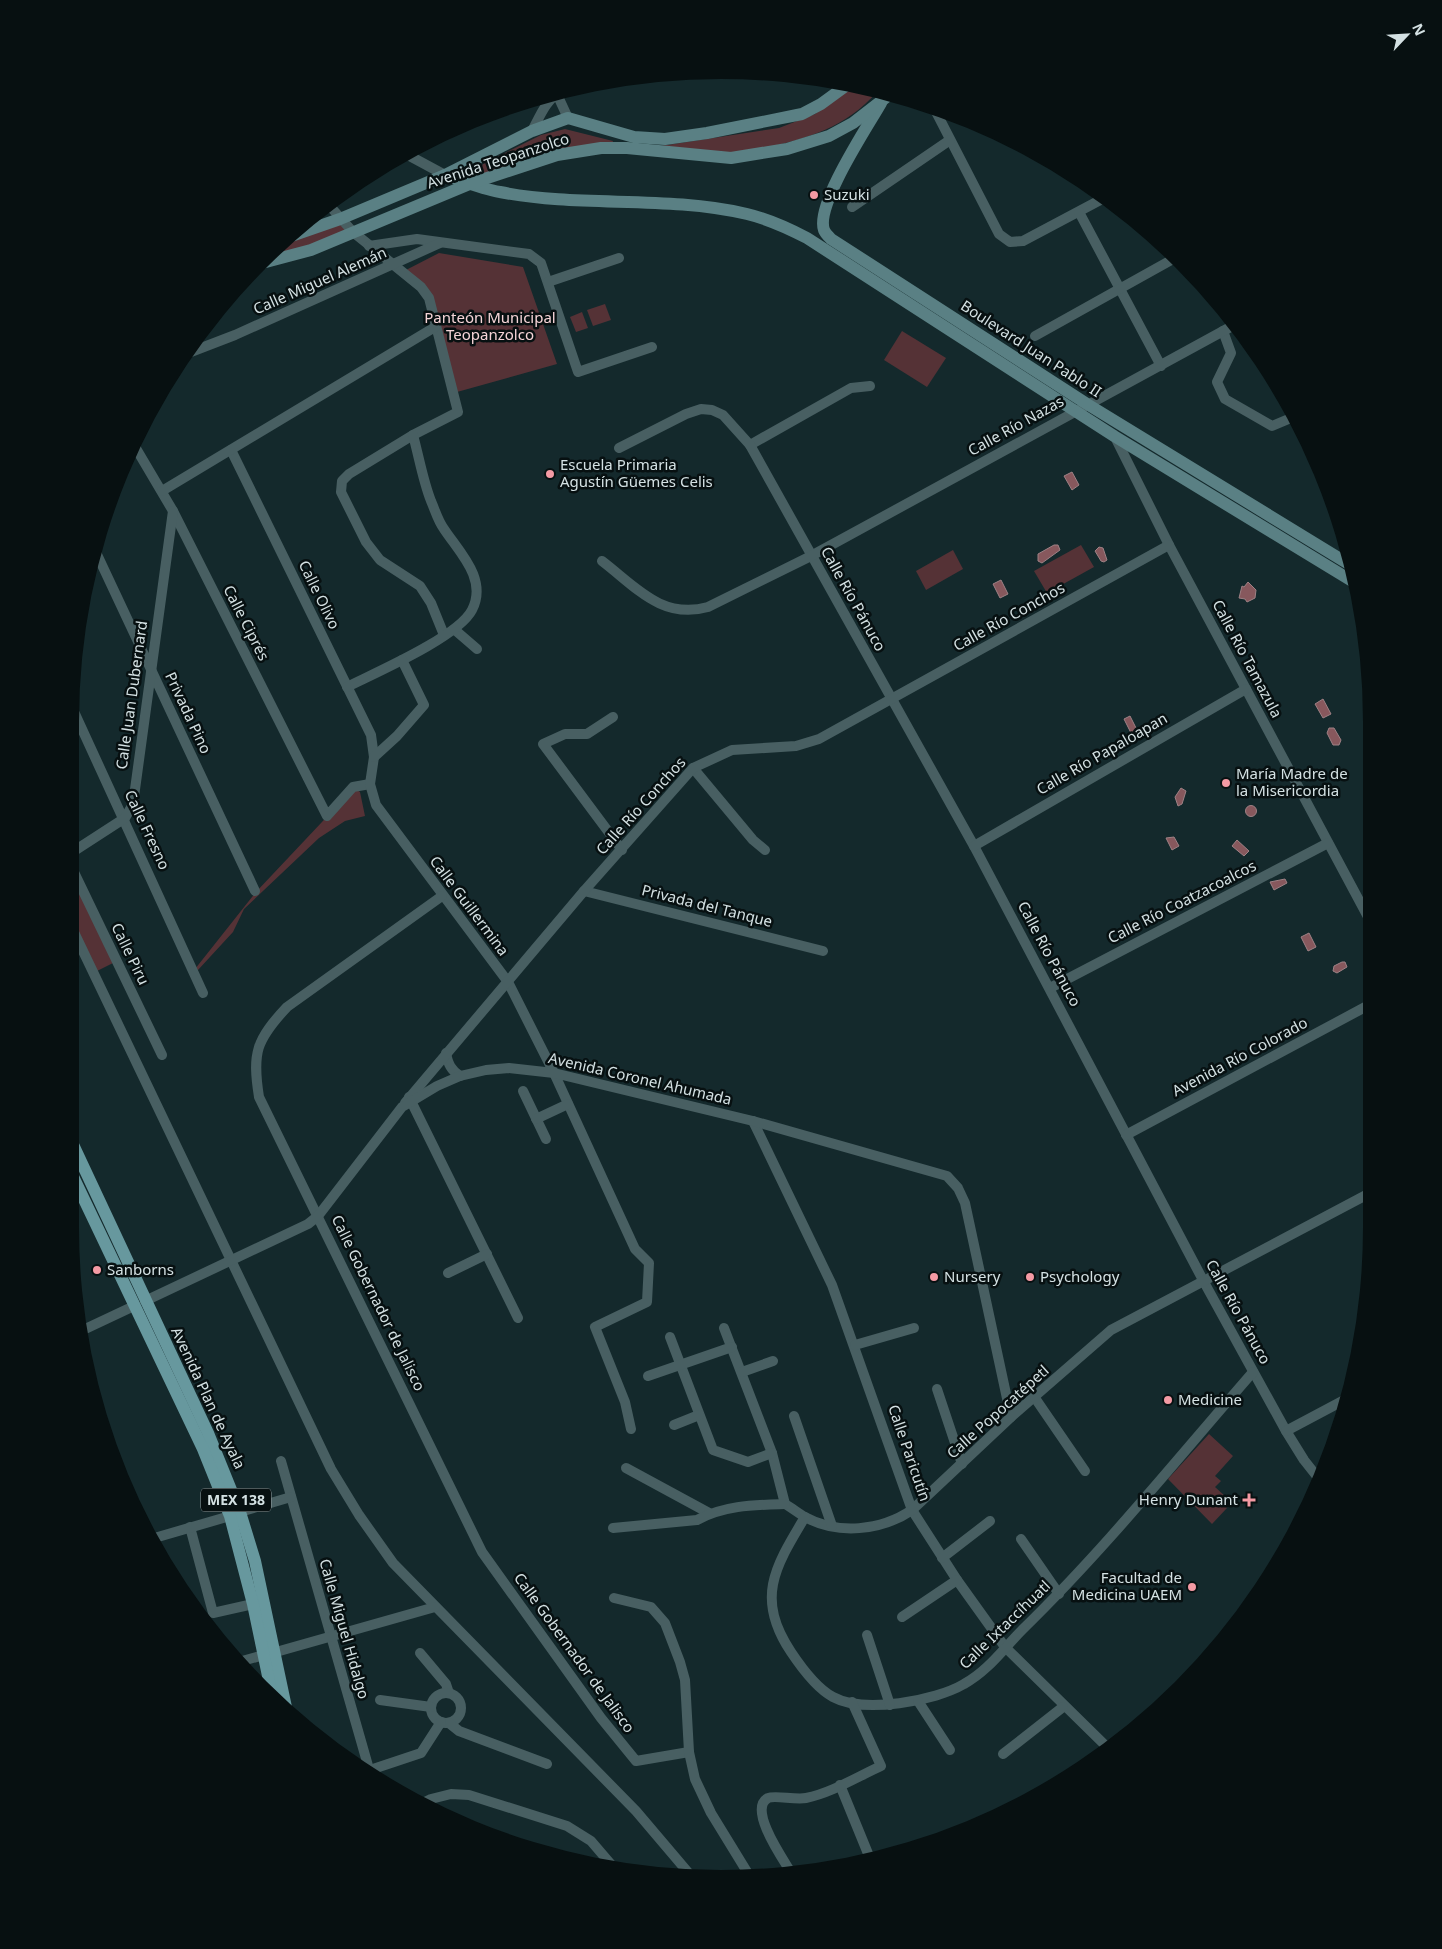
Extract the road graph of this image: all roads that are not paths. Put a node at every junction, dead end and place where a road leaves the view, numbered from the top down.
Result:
1 (840, 90) edge
2 (561, 100) edge
3 (884, 100) edge
4 (884, 100) edge
5 (551, 102) edge
6 (939, 117) edge
7 (568, 118) junction
8 (532, 131) junction
9 (950, 140) junction
10 (413, 158) edge
11 (445, 175) junction
12 (472, 183) junction
13 (1098, 201) edge
14 (852, 206) dead end
15 (332, 209) edge
16 (1079, 212) junction
17 (340, 219) junction
18 (307, 230) edge
19 (353, 232) junction
20 (440, 243) junction
21 (369, 246) junction
22 (619, 258) dead end
23 (275, 260) edge
24 (1169, 261) edge
25 (393, 265) junction
26 (548, 282) junction
27 (1119, 288) junction
28 (435, 327) junction
29 (1229, 328) edge
30 (1223, 331) junction
31 (1036, 336) dead end
32 (652, 347) dead end
33 (197, 350) edge
34 (1160, 366) junction
35 (870, 386) dead end
36 (1082, 408) junction
37 (1103, 414) junction
38 (1288, 419) edge
39 (413, 435) junction
40 (1114, 436) junction
41 (750, 445) junction
42 (619, 448) dead end
43 (231, 450) junction
44 (138, 452) edge
45 (162, 491) junction
46 (173, 511) junction
47 (1169, 545) junction
48 (811, 556) junction
49 (100, 560) edge
50 (1342, 560) edge
51 (602, 561) dead end
52 (1347, 578) edge
53 (455, 630) junction
54 (444, 635) junction
55 (477, 649) dead end
56 (402, 660) junction
57 (150, 669) junction
58 (347, 687) junction
59 (1246, 689) junction
60 (892, 699) junction
61 (613, 717) dead end
62 (79, 722) edge
63 (374, 756) junction
64 (693, 768) junction
65 (370, 784) junction
66 (125, 818) junction
67 (1328, 843) junction
68 (974, 846) junction
69 (79, 848) edge
70 (622, 850) junction
71 (765, 850) dead end
72 (79, 883) edge
73 (255, 891) dead end
74 (584, 891) junction
75 (442, 896) junction
76 (1363, 908) edge
77 (79, 943) edge
78 (823, 951) dead end
79 (508, 982) junction
80 (1050, 988) junction
81 (203, 993) dead end
82 (1363, 1008) edge
83 (446, 1054) junction
84 (162, 1055) dead end
85 (554, 1073) junction
86 (460, 1076) junction
87 (523, 1091) dead end
88 (407, 1102) junction
89 (568, 1104) junction
90 (536, 1119) junction
91 (754, 1121) junction
92 (1126, 1135) junction
93 (546, 1139) dead end
94 (79, 1160) edge
95 (79, 1187) edge
96 (1363, 1198) edge
97 (318, 1216) junction
98 (487, 1254) junction
99 (229, 1259) junction
100 (448, 1273) dead end
101 (1204, 1282) junction
102 (139, 1303) junction
103 (518, 1318) dead end
104 (724, 1328) dead end
105 (914, 1328) dead end
106 (87, 1329) edge
107 (670, 1337) dead end
108 (855, 1345) junction
109 (732, 1347) junction
110 (773, 1361) dead end
111 (680, 1364) junction
112 (742, 1372) junction
113 (1253, 1372) junction
114 (648, 1376) dead end
115 (937, 1389) dead end
116 (1036, 1398) junction
117 (1338, 1403) edge
118 (699, 1415) junction
119 (794, 1416) dead end
120 (1011, 1417) junction
121 (674, 1425) dead end
122 (632, 1429) dead end
123 (1286, 1431) junction
124 (772, 1453) junction
125 (281, 1461) dead end
126 (962, 1464) junction
127 (626, 1468) dead end
128 (1085, 1471) dead end
129 (1314, 1473) edge
130 (291, 1497) junction
131 (785, 1504) junction
132 (912, 1510) junction
133 (235, 1514) junction
134 (709, 1514) junction
135 (805, 1517) junction
136 (990, 1521) dead end
137 (832, 1526) junction
138 (190, 1527) junction
139 (612, 1528) dead end
140 (158, 1537) edge
141 (1020, 1539) dead end
142 (942, 1558) junction
143 (957, 1580) junction
144 (1060, 1594) junction
145 (614, 1598) dead end
146 (253, 1604) junction
147 (435, 1607) junction
148 (902, 1616) dead end
149 (330, 1635) junction
150 (867, 1635) dead end
151 (1005, 1647) junction
152 (270, 1653) junction
153 (420, 1653) dead end
154 (246, 1660) edge
155 (272, 1686) edge
156 (449, 1693) junction
157 (283, 1697) edge
158 (380, 1700) dead end
159 (918, 1701) junction
160 (852, 1702) junction
161 (431, 1706) junction
162 (890, 1706) junction
163 (1063, 1707) junction
164 (445, 1722) junction
165 (1104, 1744) edge
166 (950, 1750) dead end
167 (689, 1752) junction
168 (1003, 1754) dead end
169 (547, 1764) dead end
170 (368, 1765) edge
171 (375, 1768) edge
172 (840, 1785) junction
173 (429, 1800) edge
174 (869, 1853) edge
175 (607, 1860) edge
176 (788, 1867) edge
177 (685, 1869) edge
178 (746, 1869) edge

1 - 7 street, Avenida Teopanzolco
2 - 7 street
3 - 12 street, Avenida Teopanzolco
4 - 36 street, Boulevard Juan Pablo II
5 - 8 street
6 - 9 street
7 - 8 street, Avenida Teopanzolco
8 - 11 street, Avenida Teopanzolco
9 - 14 street
9 - 16 street
10 - 11 street
11 - 12 street, Boulevard Juan Pablo II
11 - 17 street, Avenida Teopanzolco
12 - 19 street, Avenida Teopanzolco
12 - 36 street, Boulevard Juan Pablo II
13 - 16 street
15 - 17 street
16 - 27 street
17 - 18 street, Avenida Teopanzolco
17 - 19 street
19 - 21 street
19 - 23 street, Avenida Teopanzolco
20 - 21 street
20 - 25 street, Calle Miguel Alemán
20 - 26 street
21 - 25 street
22 - 26 street
24 - 27 street
25 - 28 street
25 - 33 street, Calle Miguel Alemán
26 - 32 street
27 - 31 street
27 - 34 street
28 - 39 street
28 - 43 street
29 - 30 street, Calle Río Nazas
30 - 34 street, Calle Río Nazas
30 - 38 street
34 - 36 street, Calle Río Nazas
35 - 41 street
36 - 37 street, Boulevard Juan Pablo II
36 - 40 street, Boulevard Juan Pablo II
36 - 48 street, Calle Río Nazas
37 - 40 street, Calle Río Tamazula
37 - 50 street, Boulevard Juan Pablo II
39 - 53 street
39 - 54 street
40 - 47 street, Calle Río Tamazula
40 - 52 street, Boulevard Juan Pablo II
41 - 42 street, Calle Río Pánuco
41 - 48 street, Calle Río Pánuco
43 - 45 street
43 - 58 street, Calle Olivo
44 - 45 street, Calle Ciprés
45 - 46 street, Calle Ciprés
46 - 57 street, Calle Juan Dubernard
46 - 65 street, Calle Ciprés
47 - 59 street, Calle Río Tamazula
47 - 60 street, Calle Río Conchos
48 - 51 street, Calle Río Nazas
48 - 60 street, Calle Río Pánuco
49 - 57 street, Privada Pino
53 - 54 street
53 - 55 street
54 - 56 street
56 - 58 street
56 - 63 street
57 - 66 street, Calle Juan Dubernard
57 - 73 street, Privada Pino
58 - 63 street, Calle Olivo
59 - 67 street, Calle Río Tamazula
59 - 68 street, Calle Río Papaloapan
60 - 64 street, Calle Río Conchos
60 - 68 street, Calle Río Pánuco
61 - 70 street
62 - 66 street, Calle Fresno
63 - 65 street, Calle Guillermina
64 - 70 street, Calle Río Conchos
64 - 71 street
65 - 75 street, Calle Guillermina
66 - 69 street
66 - 81 street, Calle Fresno
67 - 76 street, Calle Río Tamazula
67 - 80 street, Calle Río Coatzacoalcos
68 - 80 street, Calle Río Pánuco
70 - 74 street, Calle Río Conchos
72 - 84 street, Calle Piru
74 - 78 street, Privada del Tanque
74 - 79 street, Calle Río Conchos
75 - 79 street, Calle Guillermina
75 - 97 street, Calle Gobernador de Jalisco
77 - 99 street
79 - 83 street, Calle Río Conchos
79 - 85 street, Calle Guillermina
80 - 92 street, Calle Río Pánuco
82 - 92 street, Avenida Río Colorado
83 - 86 street
83 - 88 street, Calle Río Conchos
85 - 86 street, Avenida Coronel Ahumada
85 - 89 street, Calle Guillermina
85 - 91 street, Avenida Coronel Ahumada
86 - 88 street, Avenida Coronel Ahumada
87 - 90 street
88 - 97 street, Avenida Coronel Ahumada
88 - 98 street
89 - 90 street
89 - 122 street, Calle Guillermina
90 - 93 street
91 - 108 street, Calle Paricutín
91 - 120 street, Avenida Coronel Ahumada
92 - 101 street, Calle Río Pánuco
94 - 102 main road, Avenida Plan de Ayala / MEX 138
95 - 102 main road, Avenida Plan de Ayala / MEX 138
96 - 101 street, Calle Popocatépetl
97 - 99 street, Avenida Coronel Ahumada
97 - 167 street, Calle Gobernador de Jalisco
98 - 100 street
98 - 103 street
99 - 102 street, Avenida Coronel Ahumada
99 - 147 street
101 - 113 street, Calle Río Pánuco
101 - 116 street, Calle Popocatépetl
102 - 106 street, Avenida Coronel Ahumada
102 - 133 main road, Avenida Plan de Ayala / MEX 138
104 - 109 street
105 - 108 street
107 - 111 street
108 - 132 street, Calle Paricutín
109 - 111 street
109 - 112 street
110 - 112 street
111 - 114 street
111 - 118 street
112 - 124 street
113 - 123 street, Calle Río Pánuco
113 - 144 street, Calle Ixtaccíhuatl
115 - 126 street
116 - 120 street, Calle Popocatépetl
116 - 128 street
117 - 123 street
118 - 121 street
118 - 124 street
119 - 137 street
120 - 126 street, Calle Popocatépetl
123 - 129 street, Calle Río Pánuco
124 - 131 street
125 - 130 street, Calle Miguel Hidalgo
126 - 132 street, Calle Popocatépetl
127 - 134 street
130 - 133 street
130 - 149 street, Calle Miguel Hidalgo
131 - 134 street
131 - 135 street, Calle Popocatépetl
132 - 137 street, Calle Popocatépetl
132 - 142 street, Calle Paricutín
133 - 138 street
133 - 146 main road, Avenida Plan de Ayala / MEX 138
133 - 152 main road, Avenida Plan de Ayala / MEX 138
134 - 139 street
135 - 137 street, Calle Popocatépetl
135 - 160 street, Calle Ixtaccíhuatl
136 - 142 street
138 - 140 street
138 - 146 street
141 - 144 street
142 - 143 street, Calle Paricutín
143 - 148 street
143 - 151 street, Calle Paricutín
144 - 151 street, Calle Ixtaccíhuatl
145 - 167 street
146 - 152 main road, Avenida Plan de Ayala / MEX 138
147 - 149 street
147 - 177 street
149 - 152 street
149 - 170 street, Calle Miguel Hidalgo
150 - 162 street
151 - 159 street, Calle Ixtaccíhuatl
151 - 163 street, Calle Paricutín
152 - 154 street
152 - 155 main road, Avenida Plan de Ayala / MEX 138
152 - 157 main road, Avenida Plan de Ayala / MEX 138
153 - 156 street
156 - 161 street
156 - 164 street
158 - 161 street
159 - 162 street, Calle Ixtaccíhuatl
159 - 166 street
160 - 162 street, Calle Ixtaccíhuatl
160 - 172 street
161 - 164 street
163 - 165 street, Calle Paricutín
163 - 168 street
164 - 169 street
164 - 171 street
167 - 178 street
172 - 174 street
172 - 176 street
173 - 175 street

